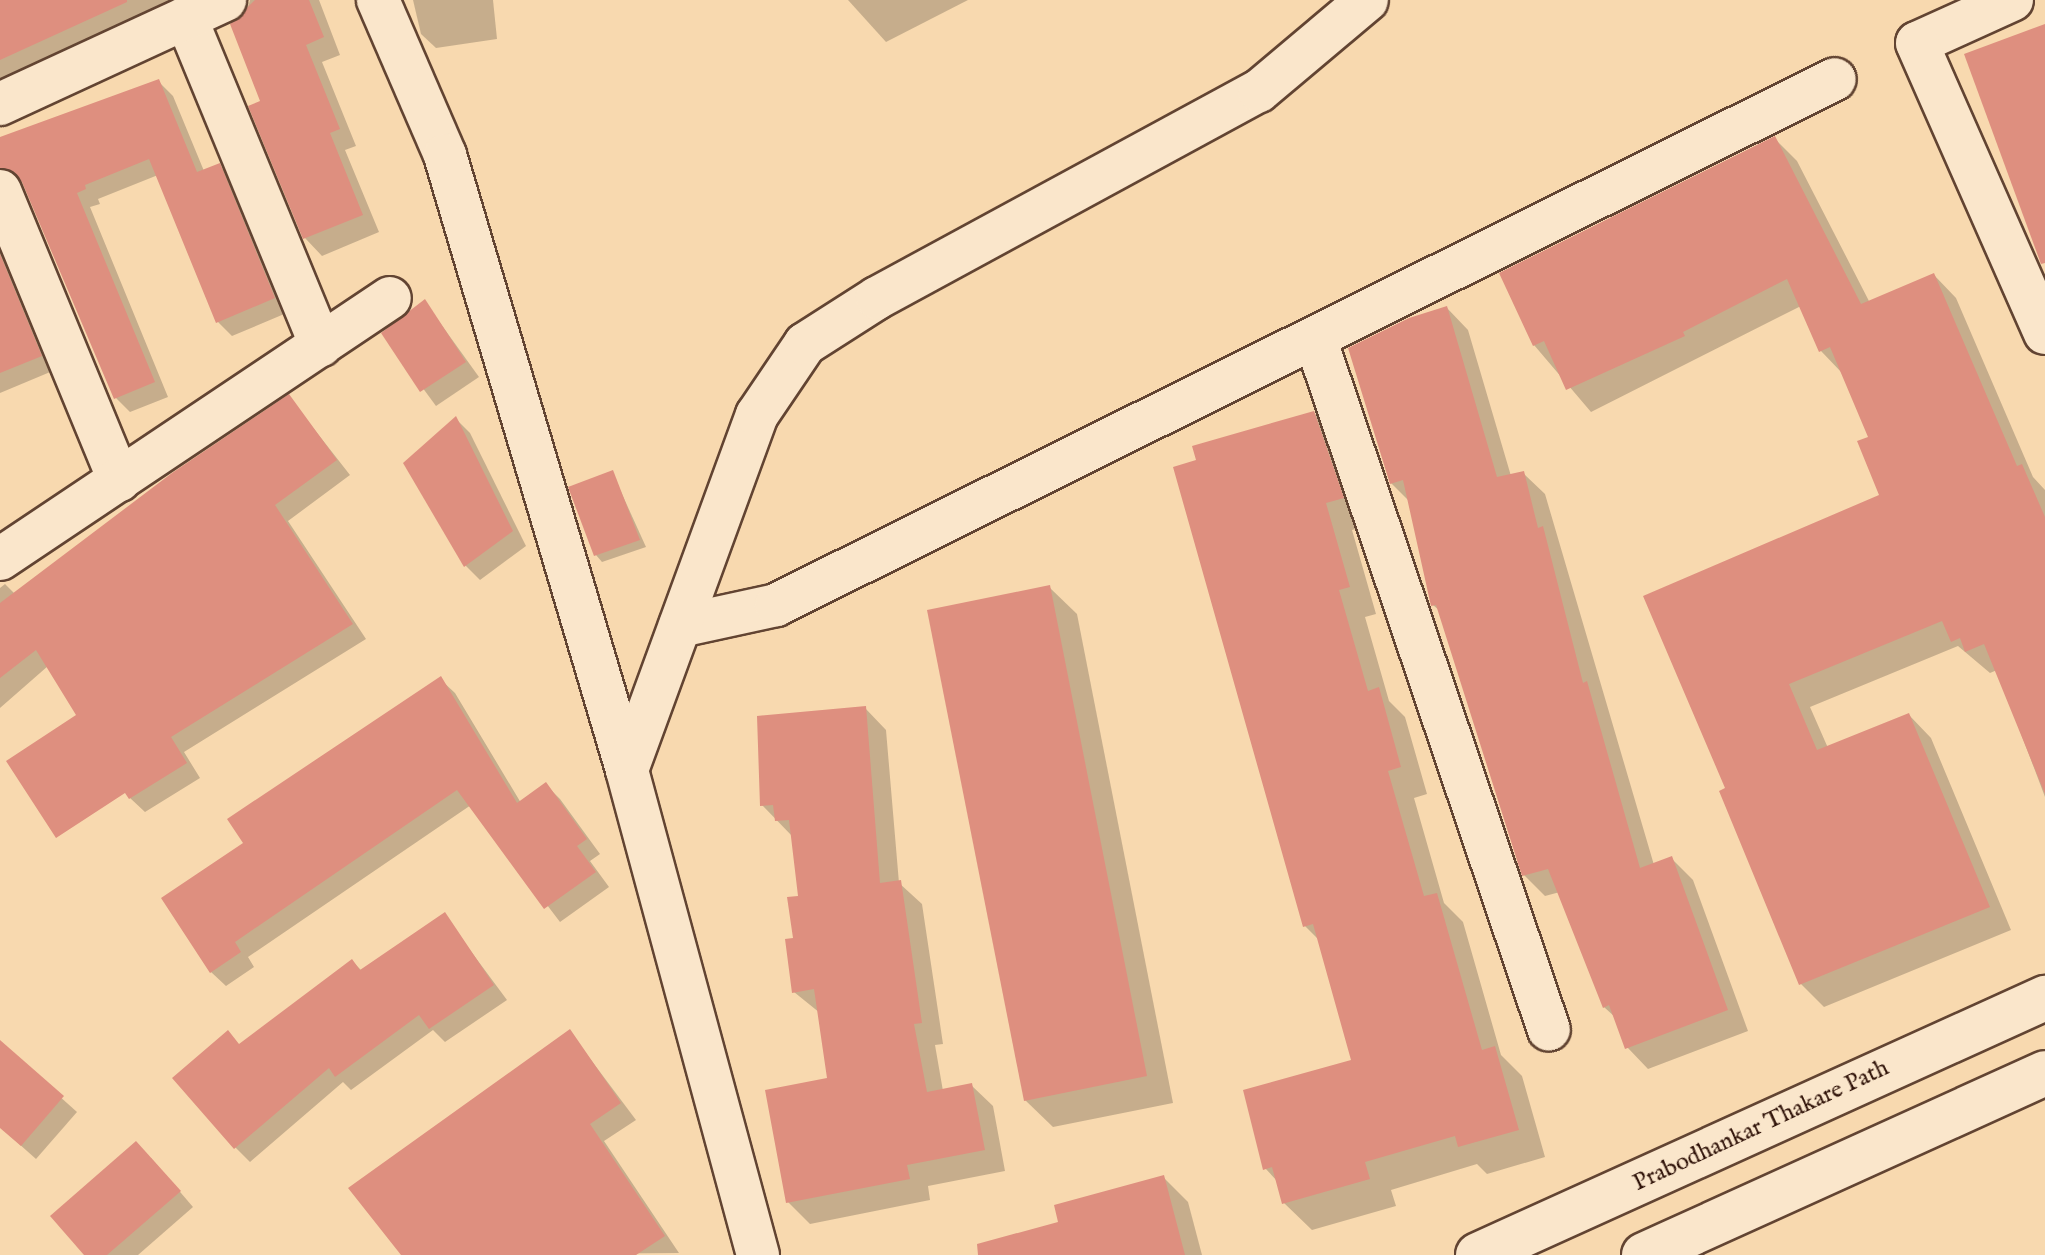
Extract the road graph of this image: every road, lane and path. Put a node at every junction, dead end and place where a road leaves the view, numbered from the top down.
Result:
1 (225, 0) edge
2 (378, 0) edge
3 (1367, 0) edge
4 (2012, 0) edge
5 (186, 18) junction
6 (1835, 79) dead end
7 (0, 104) edge
8 (0, 191) edge
9 (390, 298) dead end
10 (2045, 333) edge
11 (1315, 338) junction
12 (321, 345) junction
13 (119, 480) junction
14 (0, 559) edge
15 (680, 626) junction
16 (627, 770) junction
17 (2045, 998) edge
18 (1549, 1030) dead end
19 (2045, 1073) edge
20 (758, 1255) edge
21 (1478, 1255) edge
22 (1644, 1255) edge

1 - 5 street
2 - 16 street
3 - 15 street
4 - 10 street
5 - 7 street
5 - 12 street
6 - 11 street
8 - 13 street
9 - 12 street
11 - 15 street
11 - 18 street
12 - 13 street
13 - 14 street
15 - 16 street
16 - 20 street
17 - 21 main road, Prabodhankar Thakare Path
19 - 22 main road

